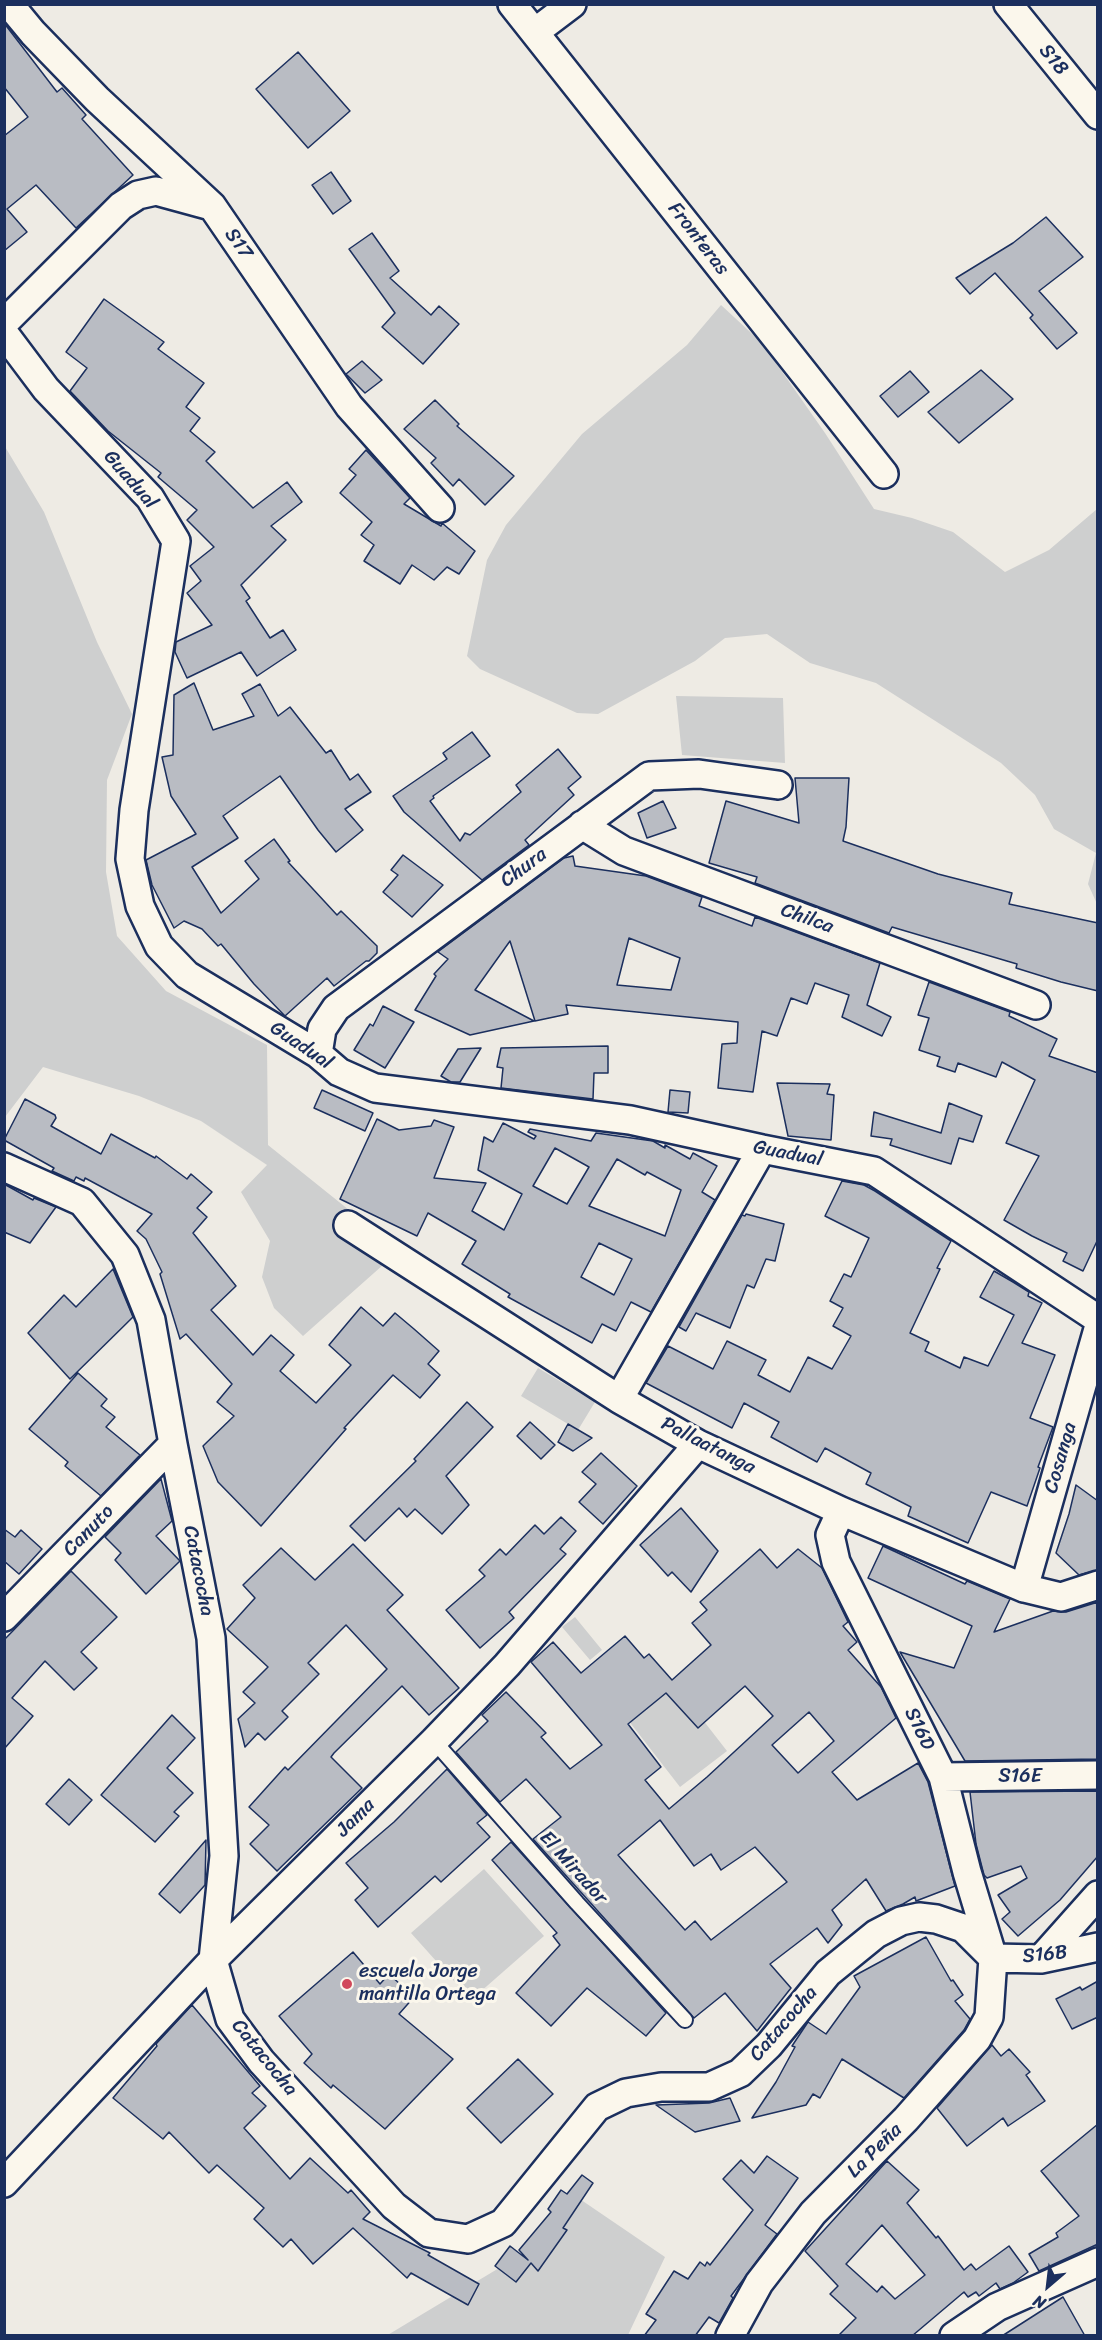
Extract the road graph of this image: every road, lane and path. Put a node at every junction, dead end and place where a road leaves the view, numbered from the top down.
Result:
1 (9, 4) edge
2 (512, 4) edge
3 (572, 4) edge
4 (1008, 4) edge
5 (535, 32) junction
6 (1098, 115) edge
7 (212, 206) junction
8 (4, 323) edge
9 (4, 333) edge
10 (884, 474) dead end
11 (440, 508) dead end
12 (778, 785) dead end
13 (582, 825) junction
14 (1036, 1005) dead end
15 (318, 1054) junction
16 (762, 1149) junction
17 (4, 1167) edge
18 (348, 1225) dead end
19 (1098, 1319) edge
20 (1098, 1329) edge
21 (619, 1399) junction
22 (173, 1444) junction
23 (698, 1444) junction
24 (841, 1511) junction
25 (1098, 1585) edge
26 (1024, 1588) junction
27 (4, 1617) edge
28 (434, 1741) junction
29 (1098, 1775) edge
30 (943, 1777) junction
31 (1098, 1895) edge
32 (1098, 1947) edge
33 (993, 1958) junction
34 (1041, 1959) junction
35 (213, 1960) junction
36 (685, 2020) dead end
37 (4, 2183) edge
38 (1098, 2262) edge
39 (730, 2336) edge
40 (954, 2336) edge

1 - 7 street, S17
2 - 5 street, Fronteras
3 - 5 street
4 - 6 street, S18
5 - 10 street, Fronteras
7 - 8 street
7 - 11 street, S17
9 - 15 street, Guadual
12 - 13 street, Chura
13 - 14 street, Chilca
13 - 15 street, Chura
15 - 16 street, Guadual
16 - 19 street, Guadual
16 - 21 street
17 - 22 street, Catacocha
18 - 21 street, Pallaatanga
20 - 26 street, Cosanga
21 - 23 street, Pallaatanga
22 - 27 street, Canuto
22 - 35 street, Catacocha
23 - 24 street, Pallaatanga
23 - 28 street, Jama
24 - 26 street, Pallaatanga
24 - 30 street, S16D
25 - 26 street, Pallaatanga
28 - 35 street, Jama
28 - 36 lane, El Mirador
29 - 30 street, S16E
30 - 33 street, S16D
31 - 34 street
32 - 34 street, S16B
33 - 34 street, S16B
33 - 35 street, Catacocha
33 - 39 street, La Peña
35 - 37 street, Jama
38 - 40 street

